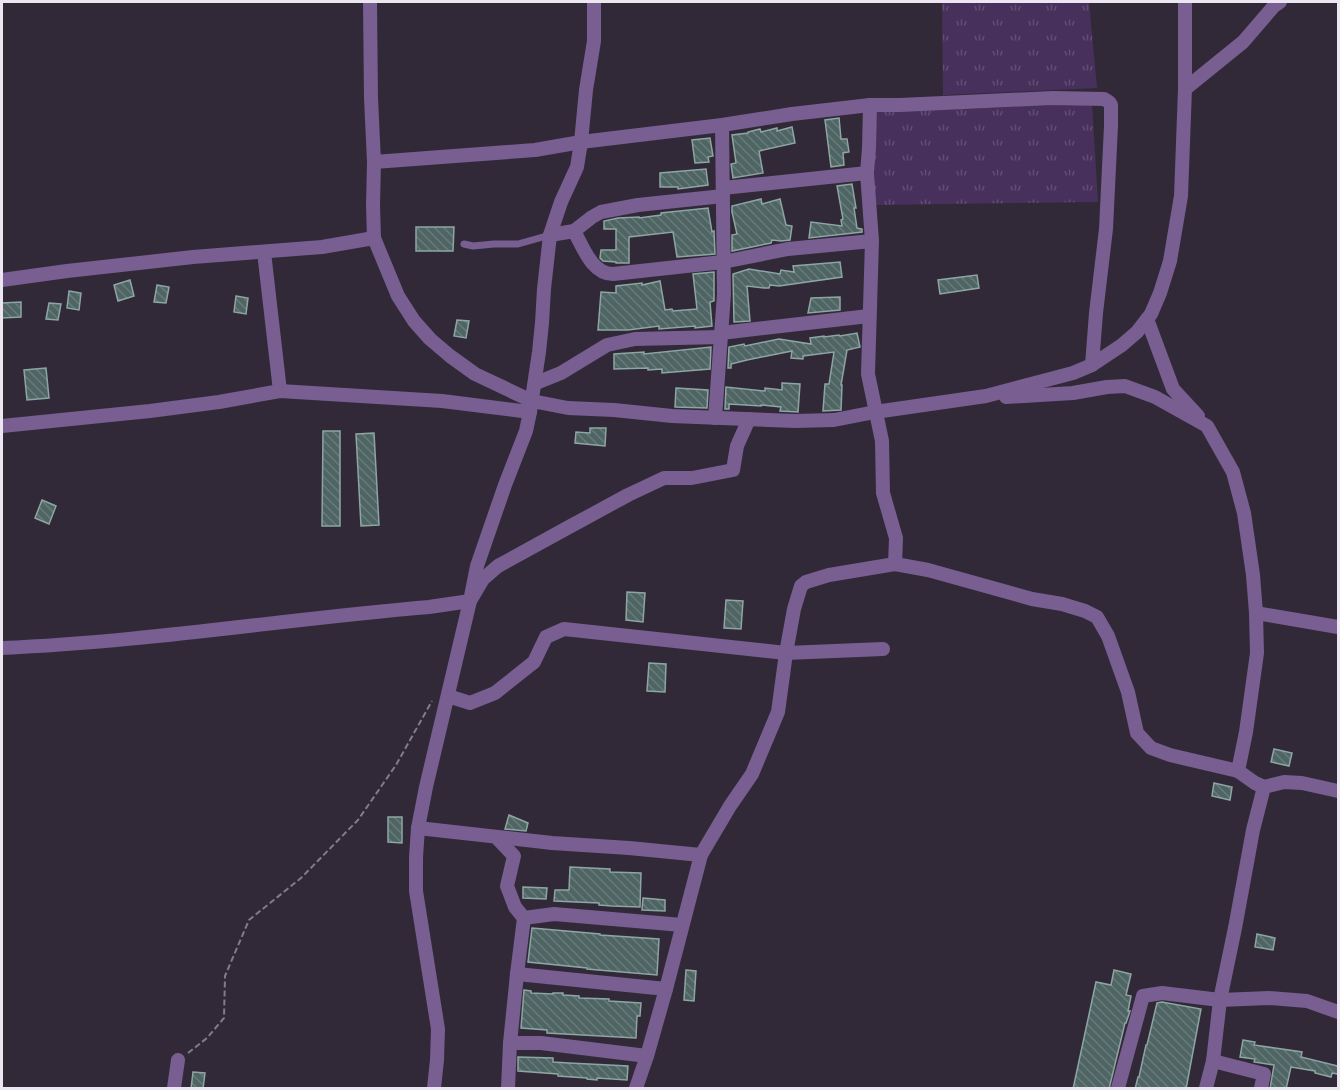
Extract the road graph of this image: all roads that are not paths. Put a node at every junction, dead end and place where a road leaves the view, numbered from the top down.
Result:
1 (370, 2) edge
2 (594, 2) edge
3 (1185, 2) edge
4 (1280, 2) edge
5 (1185, 89) junction
6 (870, 105) junction
7 (722, 125) junction
8 (581, 142) junction
9 (374, 162) junction
10 (867, 173) junction
11 (723, 192) junction
12 (574, 231) junction
13 (550, 235) junction
14 (374, 238) junction
15 (872, 241) junction
16 (464, 244) dead end
17 (264, 252) junction
18 (723, 262) junction
19 (2, 280) edge
20 (869, 316) junction
21 (1147, 320) junction
22 (721, 335) junction
23 (1092, 365) junction
24 (536, 383) junction
25 (280, 391) junction
26 (986, 396) junction
27 (531, 407) junction
28 (875, 412) junction
29 (715, 418) junction
30 (749, 419) junction
31 (2, 426) edge
32 (1207, 426) junction
33 (895, 564) junction
34 (470, 601) junction
35 (1256, 613) junction
36 (1338, 627) edge
37 (2, 648) edge
38 (883, 649) dead end
39 (786, 653) junction
40 (442, 696) junction
41 (1238, 771) junction
42 (1264, 787) junction
43 (1338, 790) edge
44 (418, 828) junction
45 (496, 837) junction
46 (701, 855) junction
47 (524, 918) junction
48 (682, 925) junction
49 (517, 974) junction
50 (666, 989) junction
51 (1220, 1000) junction
52 (1338, 1012) edge
53 (510, 1043) junction
54 (647, 1056) junction
55 (178, 1060) road end
56 (1213, 1061) junction
57 (174, 1089) edge
58 (434, 1089) edge
59 (508, 1089) edge
60 (636, 1089) edge
61 (1118, 1089) edge
62 (1206, 1089) edge
63 (1261, 1089) edge

1 - 9 street
2 - 8 street
3 - 5 street
4 - 5 street
5 - 21 street
6 - 7 street
6 - 10 street
6 - 23 street
7 - 8 street
7 - 11 street
8 - 9 street
8 - 13 street
9 - 14 street
10 - 11 street
10 - 15 street
11 - 12 street
11 - 18 street
12 - 13 street
12 - 18 street
13 - 16 lane
13 - 24 street
14 - 17 street
14 - 27 street
15 - 18 street
15 - 20 street
17 - 19 street
17 - 25 street
18 - 22 street
20 - 22 street
20 - 28 street
21 - 23 street
21 - 32 street
22 - 24 street
22 - 29 street
23 - 26 street
24 - 27 street
25 - 27 street
25 - 31 street
26 - 28 street
26 - 32 street
27 - 29 street
27 - 34 street
28 - 30 street
28 - 33 street
29 - 30 street
30 - 34 street
32 - 35 street
33 - 39 street
33 - 41 street
34 - 37 street
34 - 40 street
35 - 36 street
35 - 41 street
38 - 39 street
39 - 40 street
39 - 46 street
40 - 44 street
41 - 42 street
42 - 43 street
42 - 51 street
44 - 45 street
44 - 58 street
45 - 46 street
45 - 47 street
46 - 48 street
47 - 48 street
47 - 49 street
48 - 50 street
49 - 50 street
49 - 53 street
50 - 54 street
51 - 52 street
51 - 56 street
51 - 61 street
53 - 54 street
53 - 59 street
54 - 60 street
55 - 57 street
56 - 62 street
56 - 63 street

